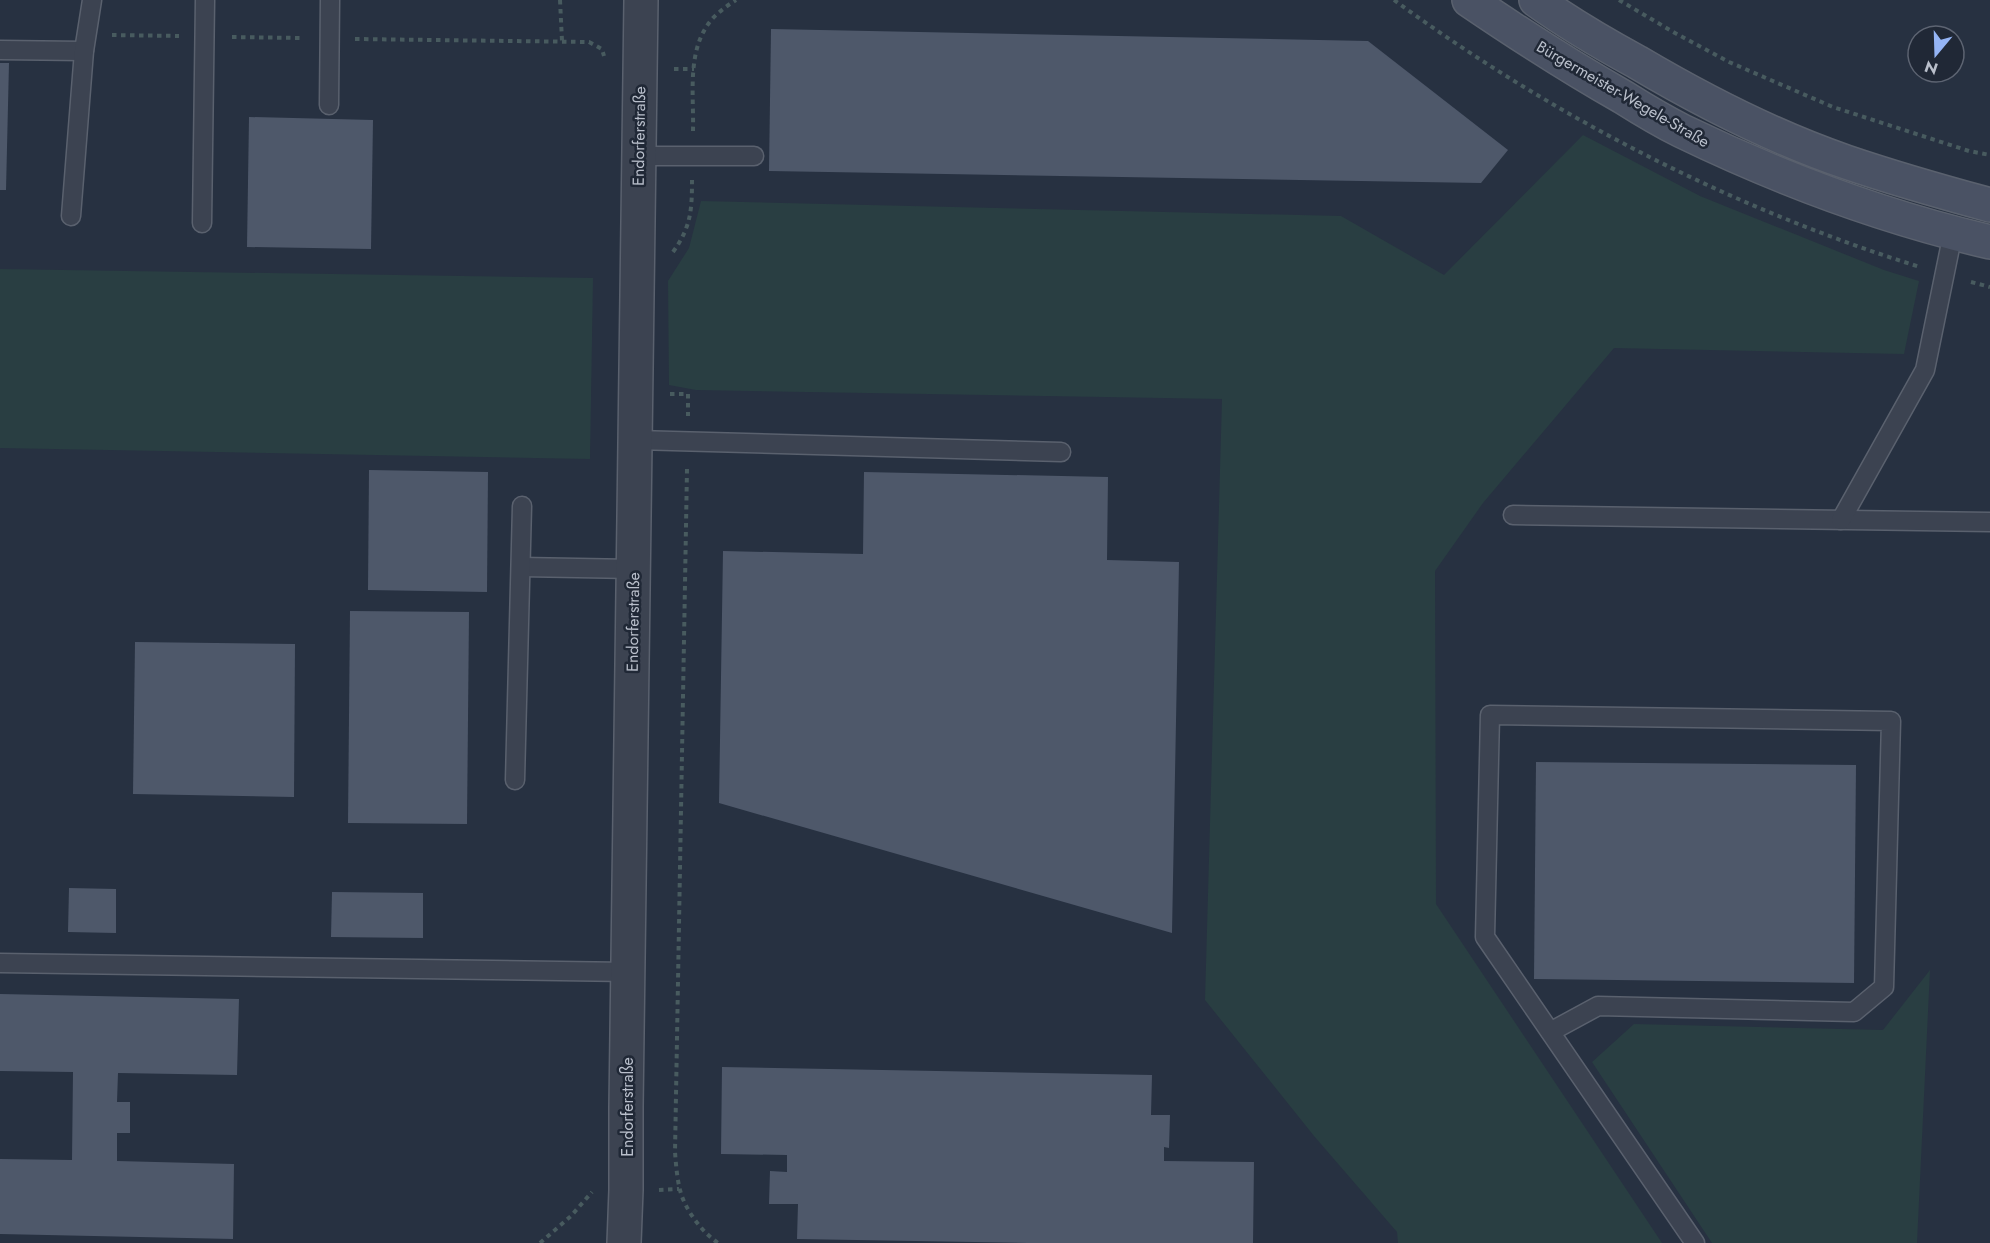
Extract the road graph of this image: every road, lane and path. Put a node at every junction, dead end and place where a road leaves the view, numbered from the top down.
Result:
1 (92, 0) edge
2 (204, 0) edge
3 (330, 0) edge
4 (560, 0) edge
5 (641, 0) edge
6 (736, 0) edge
7 (1469, 0) edge
8 (1536, 0) edge
9 (1618, 0) edge
10 (204, 36) junction
11 (330, 38) junction
12 (562, 41) junction
13 (86, 43) junction
14 (0, 50) edge
15 (604, 63) dead end
16 (329, 105) dead end
17 (1990, 155) edge
18 (639, 156) junction
19 (754, 156) dead end
20 (693, 157) junction
21 (1990, 205) edge
22 (71, 216) dead end
23 (1792, 221) dead end
24 (202, 223) dead end
25 (1953, 233) junction
26 (1990, 242) edge
27 (667, 260) dead end
28 (1944, 274) junction
29 (1990, 287) edge
30 (661, 394) dead end
31 (636, 440) junction
32 (688, 442) junction
33 (1061, 452) dead end
34 (522, 506) dead end
35 (1513, 515) dead end
36 (1841, 520) junction
37 (1990, 522) edge
38 (520, 567) junction
39 (634, 569) junction
40 (515, 780) dead end
41 (0, 963) edge
42 (629, 972) junction
43 (1550, 1032) junction
44 (624, 1243) edge
45 (718, 1243) edge
46 (1695, 1243) edge

1 - 13 lane
2 - 10 lane
3 - 11 lane
4 - 12 path
5 - 18 street, Endorferstraße
6 - 20 path
7 - 25 main road, Bürgermeister-Wegele-Straße
8 - 21 main road, Bürgermeister-Wegele-Straße
9 - 17 path
10 - 11 path
10 - 13 path
10 - 24 lane
11 - 12 path
11 - 16 lane
12 - 15 path
13 - 14 lane
13 - 22 lane
18 - 20 lane
18 - 31 street, Endorferstraße
19 - 20 lane
20 - 27 path
23 - 28 path
25 - 26 main road, Bürgermeister-Wegele-Straße
25 - 28 lane
28 - 29 path
28 - 36 lane
30 - 32 path
31 - 32 lane
31 - 39 street, Endorferstraße
32 - 33 lane
32 - 45 path
34 - 38 lane
35 - 36 lane
36 - 37 lane
38 - 39 lane
38 - 40 lane
39 - 42 street, Endorferstraße
41 - 42 lane
42 - 44 street, Endorferstraße
43 - 43 lane
43 - 46 lane

